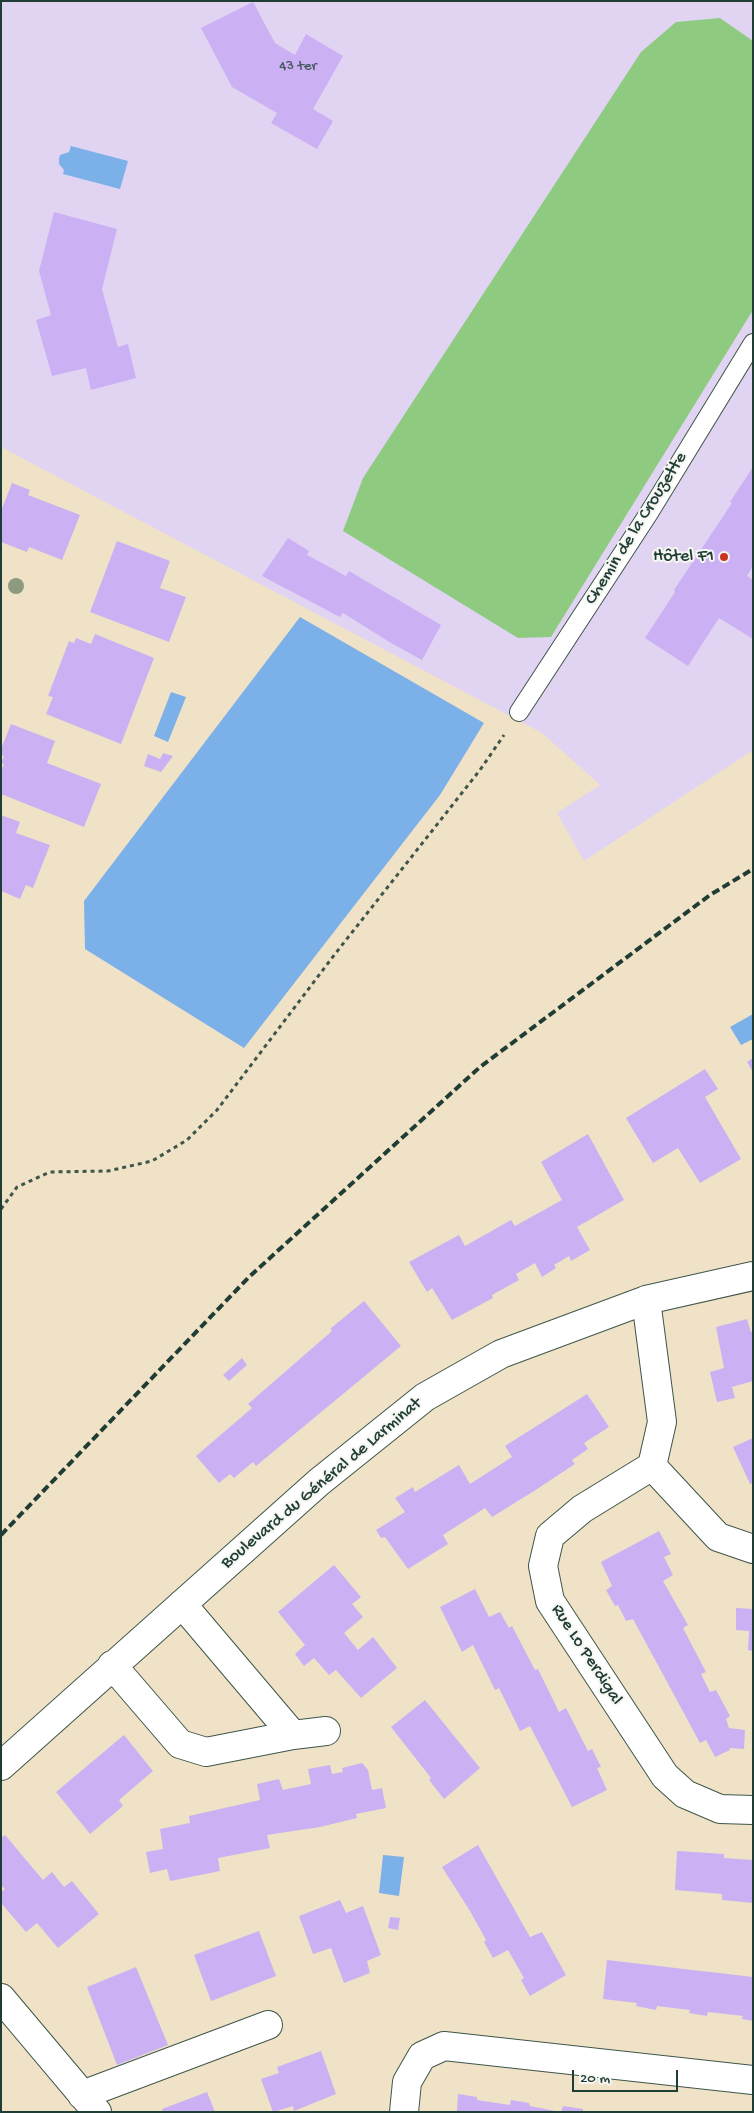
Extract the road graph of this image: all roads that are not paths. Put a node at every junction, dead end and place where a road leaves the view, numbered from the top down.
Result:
1 (753, 343) edge
2 (519, 712) road end
3 (753, 1276) edge
4 (646, 1300) junction
5 (652, 1466) junction
6 (753, 1549) edge
7 (182, 1604) junction
8 (112, 1666) junction
9 (326, 1731) dead end
10 (293, 1735) junction
11 (1, 1766) edge
12 (753, 1810) edge
13 (1, 1998) edge
14 (268, 2025) dead end
15 (753, 2080) edge
16 (90, 2103) edge
17 (404, 2112) edge

1 - 2 lane, Chemin de la Crouzette
3 - 4 street, Boulevard du Général de Larminat
4 - 5 street
4 - 7 street, Boulevard du Général de Larminat
5 - 6 street
5 - 12 street, Rue Lo Perdigal
7 - 8 street, Boulevard du Général de Larminat
7 - 10 street
8 - 10 street
8 - 11 street, Boulevard du Général de Larminat
9 - 10 street
13 - 16 street
14 - 16 street
15 - 17 street

